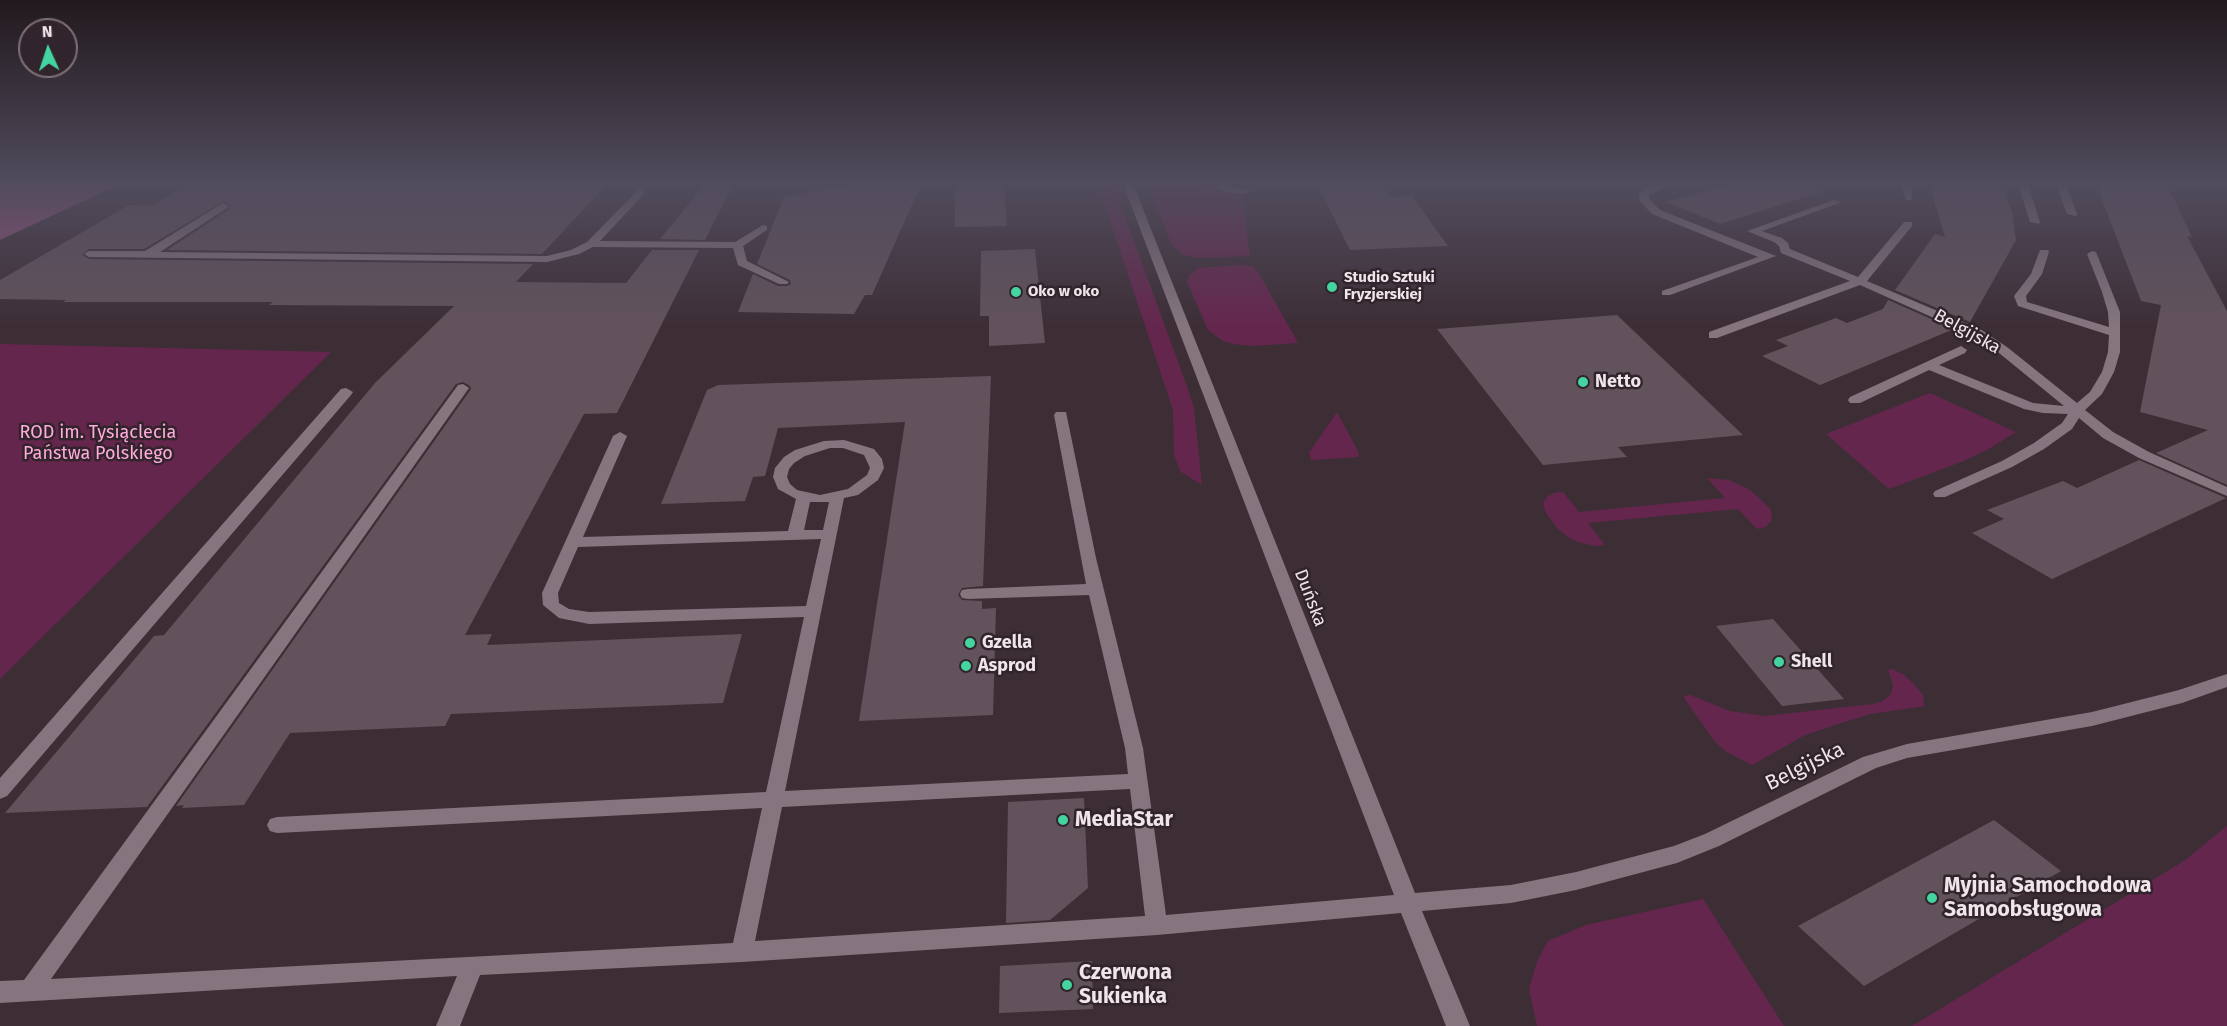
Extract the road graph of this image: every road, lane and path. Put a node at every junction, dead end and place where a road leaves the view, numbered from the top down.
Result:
1 (183, 232) edge
2 (602, 232) edge
3 (757, 232) edge
4 (1147, 232) edge
5 (1705, 232) edge
6 (1755, 232) edge
7 (1901, 232) edge
8 (591, 244) junction
9 (737, 245) junction
10 (1785, 251) junction
11 (2044, 252) dead end
12 (89, 254) dead end
13 (2092, 254) dead end
14 (147, 255) junction
15 (1768, 257) junction
16 (1860, 281) junction
17 (783, 282) dead end
18 (1666, 292) dead end
19 (2115, 333) junction
20 (1713, 335) dead end
21 (1961, 351) dead end
22 (1931, 366) junction
23 (463, 388) dead end
24 (346, 392) dead end
25 (1855, 400) dead end
26 (2076, 410) junction
27 (1060, 415) dead end
28 (620, 436) dead end
29 (2227, 492) edge
30 (1940, 494) dead end
31 (804, 497) junction
32 (837, 497) junction
33 (830, 534) junction
34 (795, 535) junction
35 (573, 542) junction
36 (1095, 589) junction
37 (969, 594) dead end
38 (814, 610) junction
39 (2227, 680) edge
40 (1139, 781) junction
41 (0, 791) edge
42 (774, 799) junction
43 (277, 825) dead end
44 (1408, 904) junction
45 (1157, 925) junction
46 (742, 952) junction
47 (473, 964) junction
48 (30, 990) junction
49 (0, 992) edge
50 (448, 1026) edge
51 (1458, 1026) edge

1 - 14 street
2 - 8 street
3 - 9 street
4 - 44 street, Duńska
5 - 15 street
6 - 10 street, Belgijska
7 - 16 street
8 - 9 street
8 - 14 street
9 - 17 street
10 - 15 street
10 - 16 street, Belgijska
11 - 19 street
12 - 14 street
13 - 19 street
15 - 18 street
16 - 20 street
16 - 26 street, Belgijska
19 - 26 street
21 - 22 street
22 - 25 street
22 - 26 street
23 - 48 street
24 - 41 street
26 - 29 street, Belgijska
26 - 30 street
27 - 36 street
28 - 35 street
31 - 32 street
31 - 32 street
31 - 34 street
32 - 33 street
33 - 34 street
33 - 38 street
34 - 35 street
35 - 38 street
36 - 37 street
36 - 40 street
38 - 42 street
39 - 44 street, Belgijska
40 - 42 street
40 - 45 street
42 - 43 street
42 - 46 street
44 - 45 street, Belgijska
44 - 51 street, Duńska
45 - 46 street, Belgijska
46 - 47 street, Belgijska
47 - 48 street, Belgijska
47 - 50 street
48 - 49 street, Belgijska

